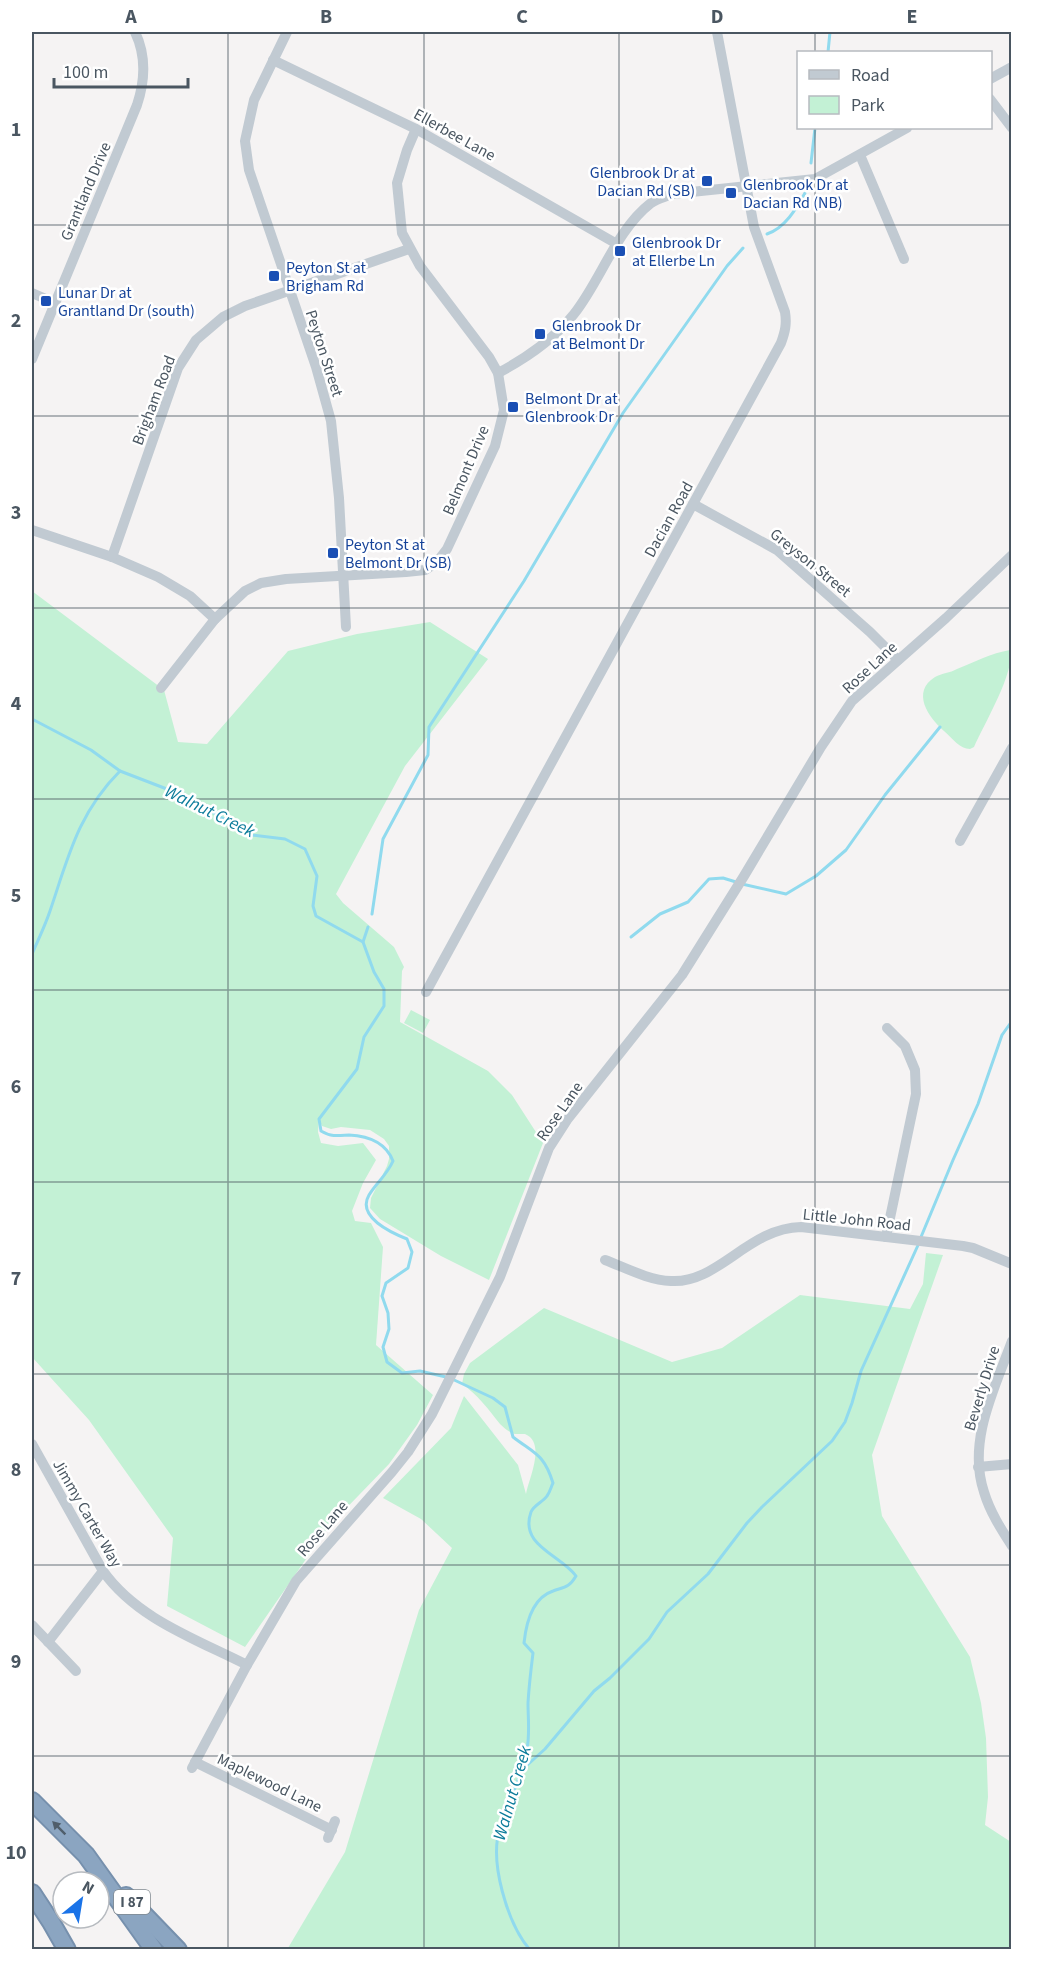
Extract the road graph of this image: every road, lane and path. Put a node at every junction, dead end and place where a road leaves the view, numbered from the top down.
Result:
1 (135, 32) edge
2 (287, 32) edge
3 (717, 32) edge
4 (273, 60) junction
5 (1011, 67) edge
6 (992, 78) edge
7 (992, 102) edge
8 (1011, 128) edge
9 (416, 129) junction
10 (905, 129) edge
11 (860, 154) junction
12 (745, 185) junction
13 (617, 244) junction
14 (409, 249) junction
15 (904, 259) dead end
16 (289, 291) junction
17 (32, 293) edge
18 (55, 303) junction
19 (32, 359) edge
20 (498, 374) junction
21 (693, 504) junction
22 (32, 530) edge
23 (112, 557) junction
24 (1009, 562) edge
25 (343, 575) junction
26 (215, 619) junction
27 (346, 627) dead end
28 (898, 660) junction
29 (161, 688) dead end
30 (1011, 748) edge
31 (960, 841) dead end
32 (426, 992) dead end
33 (887, 1028) dead end
34 (886, 1237) junction
35 (605, 1260) dead end
36 (1011, 1264) edge
37 (1011, 1341) edge
38 (32, 1444) edge
39 (1011, 1464) edge
40 (978, 1467) junction
41 (1011, 1546) edge
42 (103, 1571) junction
43 (32, 1625) edge
44 (48, 1642) junction
45 (247, 1665) junction
46 (76, 1671) dead end
47 (193, 1765) joint
48 (32, 1800) edge
49 (332, 1829) dead end
50 (86, 1855) junction
51 (32, 1893) edge
52 (67, 1950) edge
53 (154, 1950) edge
54 (178, 1950) edge

1 - 18 street, Grantland Drive
2 - 4 street, Peyton Street
3 - 12 street, Dacian Road
4 - 9 street, Ellerbee Lane
4 - 16 street, Peyton Street
5 - 6 street
7 - 8 street
9 - 13 street, Ellerbee Lane
9 - 14 street, Belmont Drive
10 - 11 street
11 - 12 street
11 - 15 street
12 - 13 street
12 - 21 street, Dacian Road
13 - 20 street
14 - 16 street, Brigham Road
14 - 20 street, Belmont Drive
16 - 23 street, Brigham Road
16 - 25 street, Peyton Street
17 - 18 street
18 - 19 street, Grantland Drive
20 - 25 street, Belmont Drive
21 - 28 street, Greyson Street
21 - 32 street, Dacian Road
22 - 23 street
23 - 26 street
24 - 28 street, Rose Lane
25 - 26 street, Belmont Drive
25 - 27 street, Peyton Street
26 - 29 street, Belmont Drive
28 - 45 street, Rose Lane
30 - 31 street
33 - 34 street
34 - 35 street, Little John Road
34 - 36 street, Little John Road
37 - 40 street, Beverly Drive
38 - 42 street, Jimmy Carter Way
39 - 40 street
40 - 41 street, Beverly Drive
42 - 44 street
42 - 45 street, Jimmy Carter Way
43 - 44 street
44 - 46 street
45 - 47 street, Rose Lane
47 - 49 street, Maplewood Lane
50 -> 48 highway
50 - 53 highway
50 - 54 highway, I 87
51 - 52 highway

